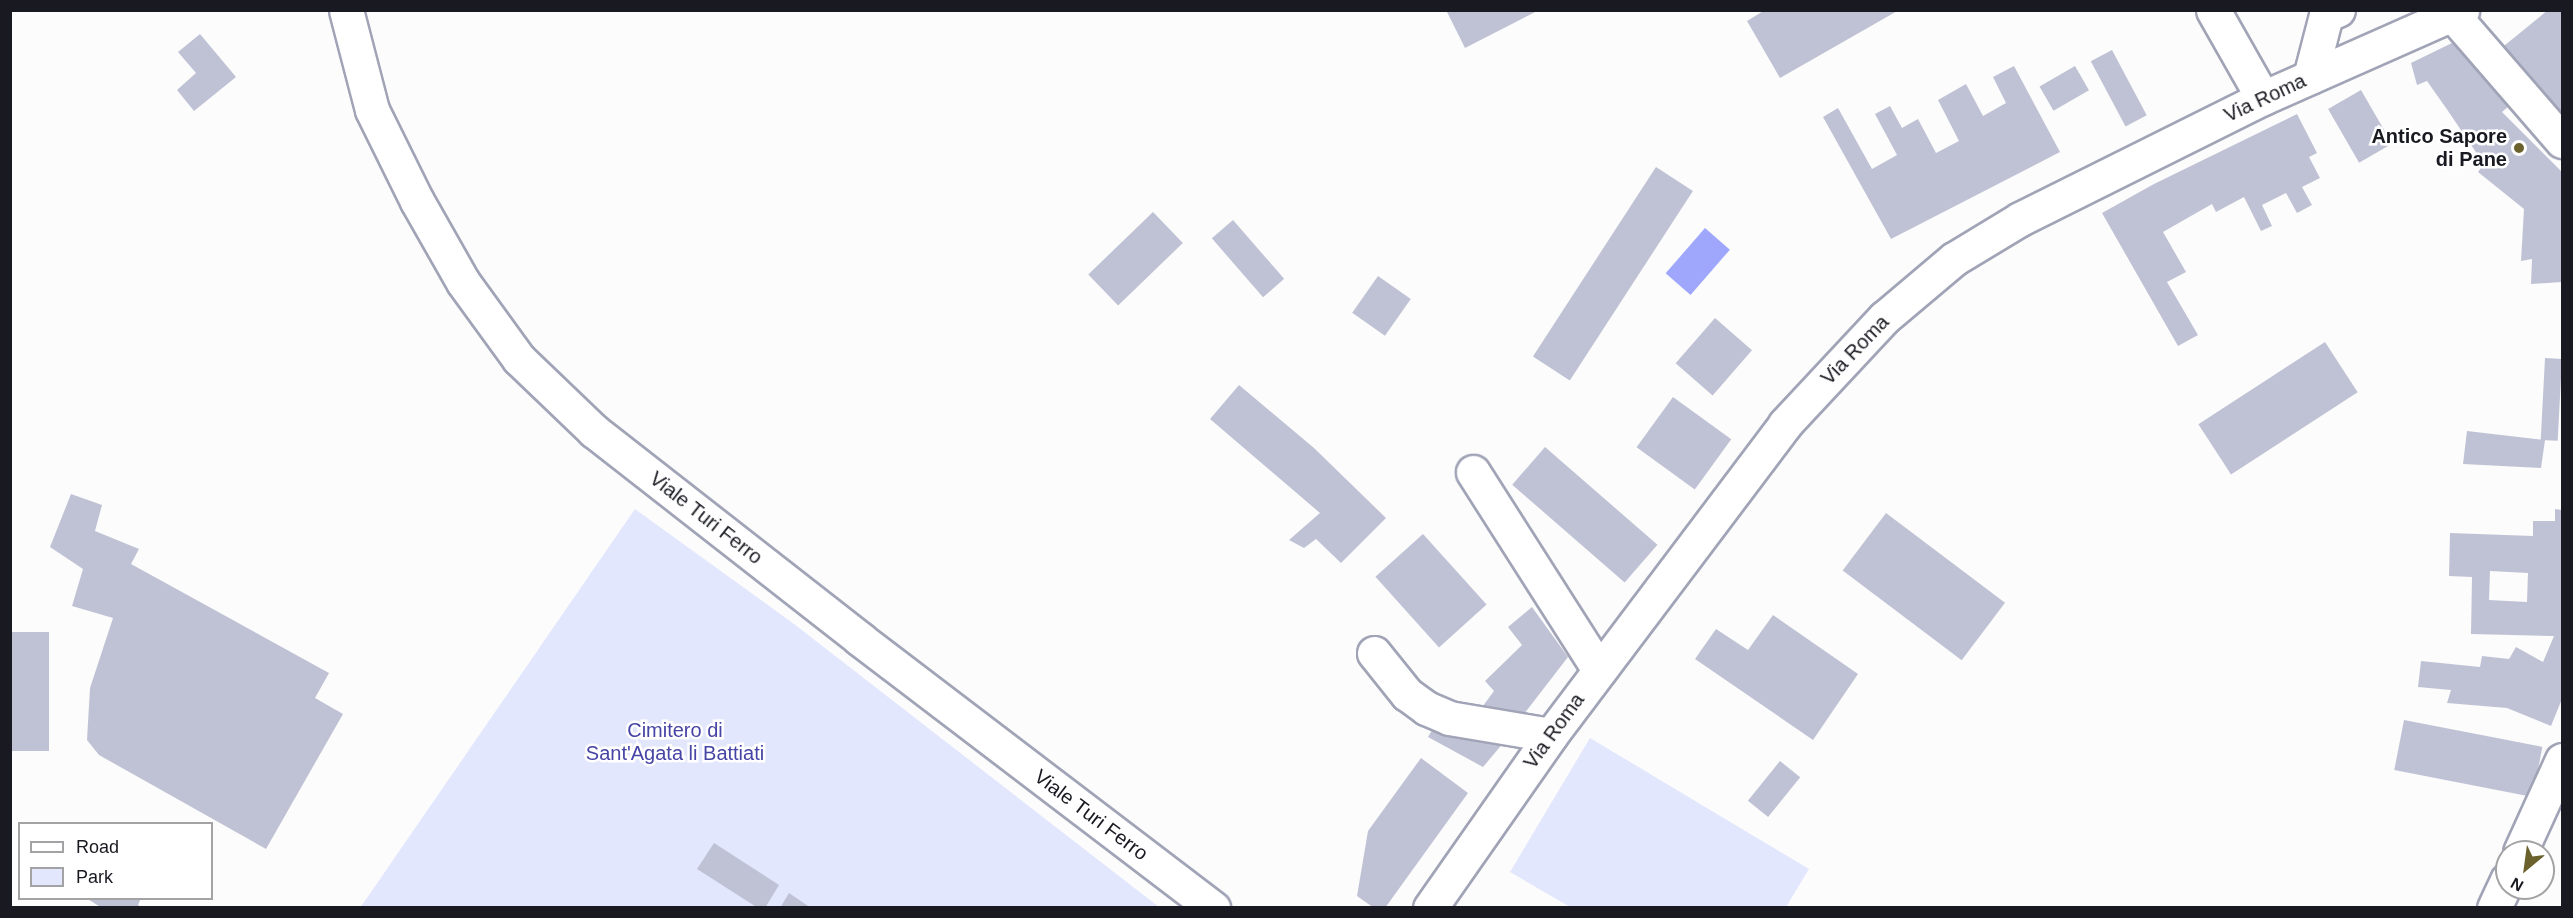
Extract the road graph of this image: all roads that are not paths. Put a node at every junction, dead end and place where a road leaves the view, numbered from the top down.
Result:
1 (346, 10) edge
2 (2213, 10) edge
3 (2338, 10) edge
4 (2457, 12) edge
5 (2310, 77) junction
6 (2263, 98) junction
7 (2562, 141) edge
8 (1473, 472) dead end
9 (1512, 571) dead end
10 (1549, 592) junction
11 (1374, 653) dead end
12 (1599, 670) junction
13 (1551, 735) junction
14 (2562, 760) edge
15 (2525, 840) edge
16 (1213, 908) edge
17 (1430, 908) edge

1 - 16 main road, Viale Turi Ferro
2 - 6 main road
3 - 5 main road
4 - 5 main road, Via Roma
4 - 7 main road
5 - 6 main road, Via Roma
6 - 12 main road, Via Roma
8 - 10 main road
9 - 10 main road
10 - 12 main road
11 - 13 main road
12 - 13 main road, Via Roma
13 - 17 main road, Via Roma
14 - 15 main road

